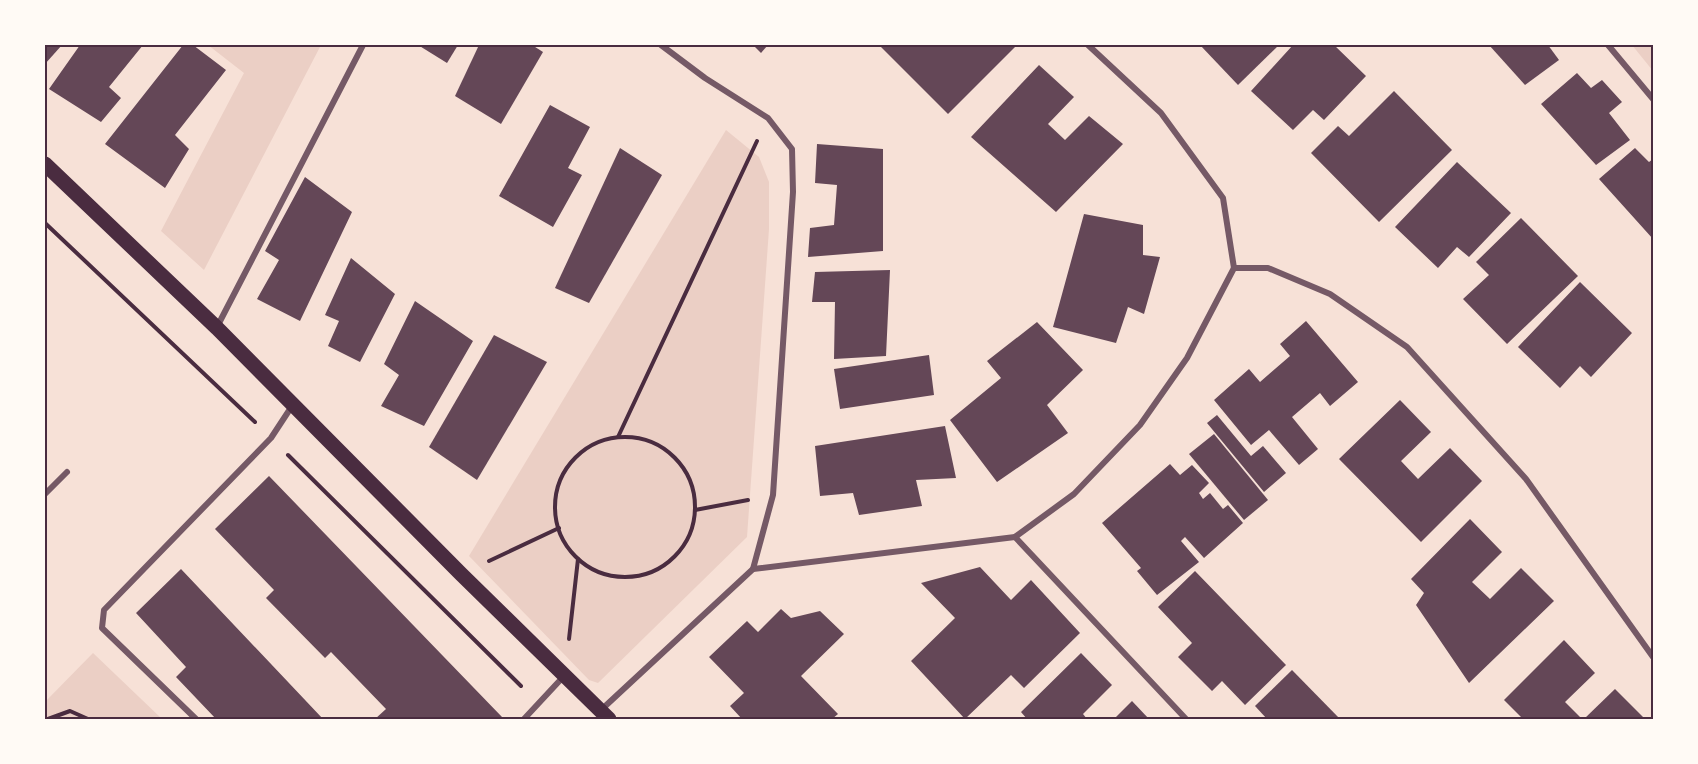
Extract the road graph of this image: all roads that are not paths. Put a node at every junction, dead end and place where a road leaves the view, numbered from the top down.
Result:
1 (363, 45) edge
2 (661, 45) edge
3 (1088, 45) edge
4 (1608, 45) edge
5 (1653, 99) edge
6 (45, 164) edge
7 (1234, 268) junction
8 (217, 328) junction
9 (292, 406) junction
10 (67, 472) dead end
11 (45, 494) edge
12 (1015, 537) junction
13 (753, 569) junction
14 (1653, 657) edge
15 (565, 674) junction
16 (605, 715) edge
17 (196, 719) edge
18 (524, 719) edge
19 (1186, 719) edge

1 - 8 street
2 - 13 street
3 - 7 street
4 - 5 street
6 - 8 main road
7 - 12 street
7 - 14 street
8 - 9 main road
9 - 15 main road
9 - 17 street
10 - 11 street
12 - 13 street
12 - 19 street
13 - 16 street
15 - 16 main road
15 - 18 street

